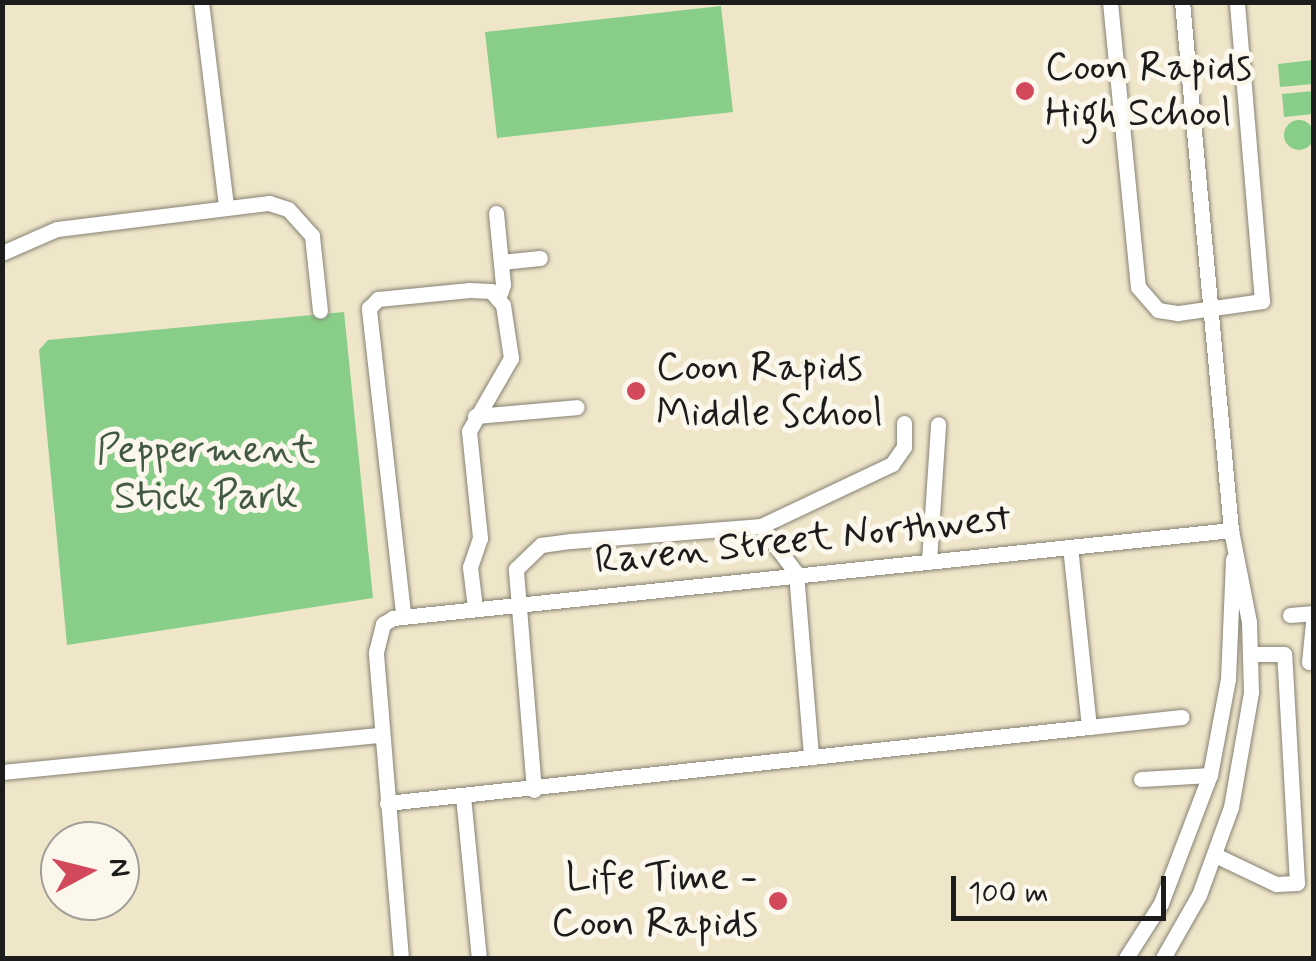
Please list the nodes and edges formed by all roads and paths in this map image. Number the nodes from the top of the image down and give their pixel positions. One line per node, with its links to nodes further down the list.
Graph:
1 (201, 2): 5 (street)
2 (1110, 2): 11 (street)
3 (1182, 2): 11 (street)
4 (1238, 2): 11 (street)
5 (226, 207): 7 (street); 12 (street)
6 (496, 213): 9 (street)
7 (2, 253)
8 (540, 258): 9 (street)
9 (501, 262): 10 (street)
10 (498, 299): 14 (street); 26 (street)
11 (1212, 310): 18 (street)
12 (320, 311)
13 (577, 407): 14 (street)
14 (475, 416): 24 (street)
15 (904, 423): 17 (street)
16 (938, 424): 21 (street)
17 (761, 526): 22 (street); 23 (street)
18 (1232, 530): 19 (street, Raven Street Northwest); 20 (street)
19 (1070, 547): 21 (street, Raven Street Northwest); 32 (street)
20 (1234, 550): 28 (street); 36 (street)
21 (928, 561): 22 (street, Raven Street Northwest)
22 (796, 574): 23 (street, Raven Street Northwest); 34 (street)
23 (515, 600): 24 (street, Raven Street Northwest); 38 (street)
24 (475, 605): 26 (street, Raven Street Northwest)
25 (1312, 613): 27 (street); 30 (street)
26 (403, 614): 33 (street, Raven Street Northwest)
27 (1290, 615)
28 (1250, 654): 29 (street); 41 (street)
29 (1284, 654): 30 (street); 42 (street)
30 (1311, 662)
31 (1182, 717): 32 (street)
32 (1089, 727): 34 (street)
33 (381, 735): 35 (street); 40 (street)
34 (811, 757): 38 (street)
35 (2, 772)
36 (1210, 775): 37 (street); 45 (street)
37 (1141, 779)
38 (534, 790): 39 (street)
39 (463, 796): 40 (street); 44 (street)
40 (387, 803): 43 (street)
41 (1215, 855): 42 (street); 46 (street)
42 (1305, 882)
43 (401, 958)
44 (479, 958)
45 (1126, 958)
46 (1163, 958)

